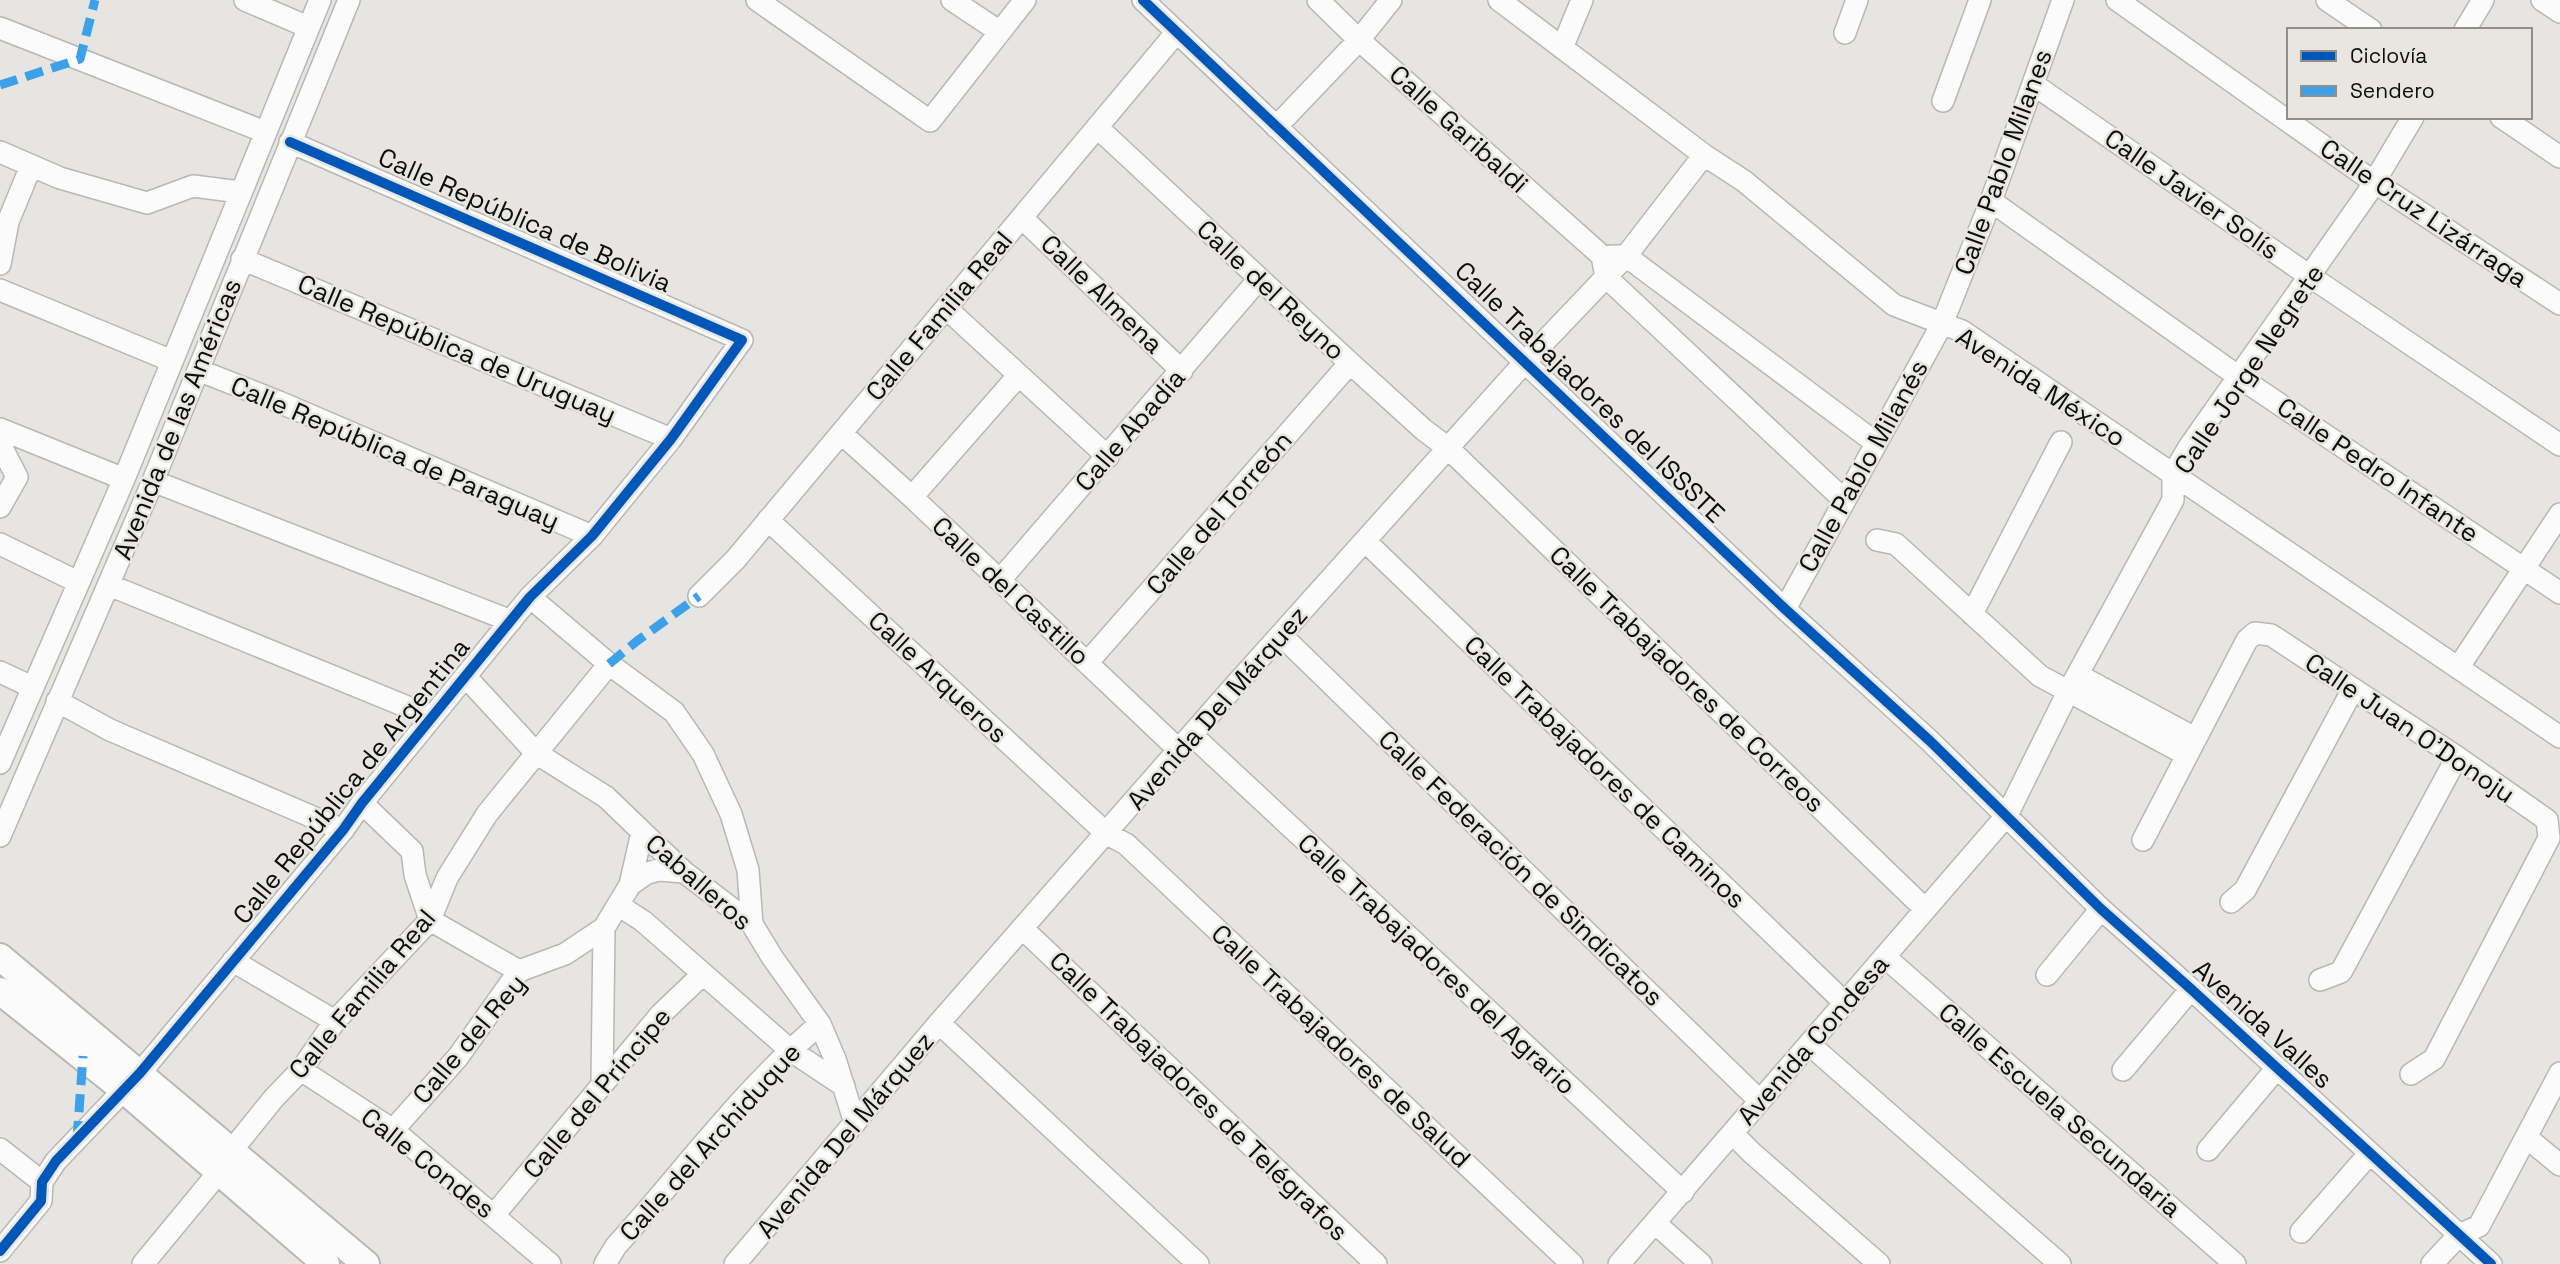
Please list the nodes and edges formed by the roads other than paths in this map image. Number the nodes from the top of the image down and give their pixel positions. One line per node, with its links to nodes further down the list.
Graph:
1 (244, 0): 21 (street)
2 (320, 0): 21 (street, Avenida de las Américas)
3 (349, 0): 36 (street, Avenida de las Américas)
4 (757, 0): 24 (street)
5 (952, 0): 24 (street)
6 (1025, 0): 24 (street)
7 (1143, 0): 25 (street, Calle Trabajadores del ISSSTE)
8 (1318, 0): 27 (street, Calle Garibaldi)
9 (1391, 0): 27 (street)
10 (1499, 0): 28 (street, Avenida México)
11 (1582, 0): 28 (street)
12 (1857, 0): 26 (street)
13 (1980, 0): 30 (street)
14 (2063, 0): 29 (street, Calle Pablo Milanes)
15 (2118, 0): 41 (street, Calle Cruz Lizárraga)
16 (2327, 0): 22 (street)
17 (2483, 0): 23 (street)
18 (2542, 0): 19 (street)
19 (2560, 12)
20 (0, 27): 35 (street)
21 (309, 27): 35 (street, Avenida de las Américas)
22 (2368, 28)
23 (2466, 28)
24 (1000, 32)
25 (1177, 33): 33 (street, Calle Familia Real); 34 (street, Calle Trabajadores del ISSSTE)
26 (1845, 33)
27 (1359, 40): 34 (street); 45 (street, Calle Garibaldi)
28 (1562, 48): 38 (street, Avenida México)
29 (2033, 84): 43 (street, Calle Pablo Milanes); 49 (street, Calle Javier Solís)
30 (1943, 101)
31 (2412, 119): 41 (street, Calle Jorge Negrete)
32 (2504, 119): 39 (street)
33 (1097, 127): 44 (street, Calle Familia Real); 51 (street, Calle del Reyno)
34 (1276, 127): 58 (street, Calle Trabajadores del ISSSTE)
35 (265, 132): 42 (street, Avenida de las Américas)
36 (290, 142): 47 (street, Avenida de las Américas); 56 (street, Calle República de Bolivia)
37 (0, 152): 40 (street)
38 (1704, 155): 46 (street, Avenida Del Márquez); 55 (street, Avenida México)
39 (2560, 157)
40 (31, 166): 42 (street); 48 (street)
41 (2374, 181): 49 (street, Calle Jorge Negrete); 53 (street, Calle Cruz Lizárraga)
42 (240, 192): 57 (street, Avenida de las Américas)
43 (1991, 201): 55 (street, Calle Pablo Milanes); 63 (street, Calle Pedro Infante)
44 (1022, 218): 54 (street, Calle Familia Real); 61 (street, Calle Almena)
45 (1602, 256): 46 (street); 50 (street)
46 (1626, 256): 50 (street, Avenida Del Márquez); 68 (street)
47 (242, 259): 60 (street, Avenida de las Américas); 66 (street, Calle República de Uruguay)
48 (0, 264)
49 (2311, 277): 63 (street, Calle Jorge Negrete); 70 (street, Calle Javier Solís)
50 (1606, 278): 58 (street, Avenida Del Márquez); 77 (street)
51 (1259, 279): 59 (street, Calle del Reyno); 61 (street, Calle Abadía)
52 (0, 290): 57 (street)
53 (2560, 304)
54 (946, 308): 62 (street); 65 (street, Calle Familia Real)
55 (1942, 324): 68 (street, Calle Pablo Milanés); 73 (street, Avenida México)
56 (742, 340): 66 (street, Calle República de Argentina)
57 (172, 362): 74 (street, Avenida de las Américas)
58 (1525, 362): 71 (street, Avenida Del Márquez); 92 (street, Calle Trabajadores del ISSSTE)
59 (1350, 363): 71 (street, Calle del Reyno); 96 (street, Calle del Torreón)
60 (198, 370): 75 (street, Avenida de las Américas); 81 (street, Calle República de Paraguay)
61 (1182, 371): 72 (street, Calle Abadía)
62 (1019, 375): 72 (street); 76 (street)
63 (2239, 377): 73 (street, Calle Jorge Negrete); 85 (street, Calle Pedro Infante)
64 (0, 429): 74 (street)
65 (841, 433): 76 (street, Calle del Castillo); 80 (street, Calle Familia Real)
66 (671, 439): 81 (street, Calle República de Argentina)
67 (2061, 442): 93 (street)
68 (1876, 443): 77 (street, Calle Pablo Milanés)
69 (0, 444): 78 (street)
70 (2560, 445)
71 (1448, 448): 83 (street, Avenida Del Márquez); 123 (street, Calle Trabajadores de Correos)
72 (1108, 457): 86 (street, Calle Abadía)
73 (2173, 474): 98 (street, Avenida México); 101 (street, Calle Jorge Negrete)
74 (124, 479): 87 (street, Avenida de las Américas)
75 (153, 481): 88 (street, Avenida de las Américas); 94 (street)
76 (912, 497): 86 (street, Calle del Castillo)
77 (1844, 500): 92 (street, Calle Pablo Milanés)
78 (0, 507)
79 (2560, 514): 85 (street)
80 (768, 520): 90 (street, Calle Familia Real); 116 (street, Calle Arqueros)
81 (592, 536): 91 (street, Calle República de Argentina)
82 (1877, 540): 93 (street)
83 (1365, 541): 95 (street, Avenida Del Márquez); 138 (street, Calle Trabajadores de Caminos)
84 (0, 544): 87 (street)
85 (2524, 569): 89 (street, Calle Pedro Infante); 98 (street)
86 (1000, 580): 96 (street, Calle del Castillo)
87 (78, 582): 102 (street, Avenida de las Américas)
88 (108, 585): 104 (street, Avenida de las Américas); 105 (street)
89 (2560, 593)
90 (699, 596)
91 (530, 597): 94 (street, Calle República de Argentina); 97 (street)
92 (1785, 608): 113 (street, Calle Trabajadores del ISSSTE)
93 (1972, 614): 101 (street)
94 (511, 621): 100 (street, Calle República de Argentina)
95 (1281, 635): 107 (street, Avenida Del Márquez); 152 (street, Calle Federación de Sindicatos)
96 (1087, 663): 107 (street, Calle del Castillo)
97 (609, 664): 109 (street, Calle Familia Real); 126 (street)
98 (2458, 668): 106 (street, Avenida México)
99 (0, 673): 102 (street)
100 (466, 677): 105 (street, Calle República de Argentina); 109 (street, Caballeros)
101 (2073, 683): 108 (street); 113 (street, Calle Jorge Negrete)
102 (32, 687): 111 (street, Avenida de las Américas)
103 (2353, 688): 108 (street, Calle Juan O'Donoju); 110 (street, Calle Juan O'Donoju); 121 (street)
104 (57, 701): 114 (street); 117 (street, Avenida de las Américas)
105 (432, 717): 112 (street, Calle República de Argentina)
106 (2560, 737)
107 (1186, 743): 116 (street, Avenida Del Márquez); 163 (street, Calle Trabajadores del Agrario)
108 (2191, 747): 118 (street)
109 (536, 753): 115 (street, Caballeros); 125 (street, Calle Familia Real)
110 (2457, 757): 135 (street); 147 (street, Calle Juan O'Donoju)
111 (0, 763)
112 (362, 803): 114 (street, Calle República de Argentina); 125 (street)
113 (2007, 815): 123 (street, Avenida Condesa); 124 (street, Avenida Valles)
114 (344, 830): 131 (street, Calle República de Argentina)
115 (642, 832): 119 (street, Caballeros); 120 (street)
116 (1107, 834): 128 (street, Avenida Del Márquez); 177 (street, Calle Trabajadores de Salud)
117 (0, 836)
118 (2143, 840)
119 (684, 872): 120 (street); 126 (street, Caballeros)
120 (630, 885): 122 (street, Calle del Rey)
121 (2231, 902)
122 (618, 905): 127 (street, Calle del Rey); 133 (street)
123 (1925, 909): 130 (street, Avenida Condesa)
124 (2101, 909): 134 (street); 136 (street, Avenida Valles)
125 (430, 920): 132 (street); 139 (street, Calle Familia Real)
126 (752, 924): 141 (street, Caballeros)
127 (604, 928): 132 (street, Calle del Rey); 150 (street)
128 (1022, 928): 140 (street, Avenida Del Márquez); 176 (street, Calle Trabajadores de Telégrafos)
129 (0, 957): 149 (main road)
130 (1885, 957): 138 (street, Avenida Condesa); 182 (street, Calle Escuela Secundaria)
131 (233, 961): 139 (street); 149 (street, Calle República de Argentina)
132 (519, 971): 154 (street, Calle del Rey)
133 (703, 974): 143 (street); 150 (street, Calle del Príncipe)
134 (2047, 975)
135 (2320, 980)
136 (2191, 989): 144 (street, Avenida Valles); 146 (street)
137 (0, 991): 149 (main road)
138 (1845, 1003): 142 (street, Avenida Condesa)
139 (335, 1021): 145 (street, Calle Familia Real)
140 (939, 1023): 153 (street, Avenida Del Márquez); 175 (street)
141 (820, 1024): 143 (street, Calle del Archiduque); 151 (street, Caballeros)
142 (1809, 1044): 152 (street, Avenida Condesa); 181 (street)
143 (790, 1049): 151 (street); 174 (street, Calle del Archiduque)
144 (2277, 1068): 158 (street); 159 (street, Avenida Valles)
145 (301, 1070): 154 (street, Calle Condes); 160 (street, Calle Familia Real)
146 (2123, 1070)
147 (2412, 1073)
148 (2560, 1073): 156 (street)
149 (132, 1082): 160 (main road); 162 (street, Calle República de Argentina)
150 (602, 1083): 164 (street, Calle del Príncipe)
151 (844, 1086): 153 (street, Caballeros)
152 (1760, 1101): 155 (street, Avenida Condesa)
153 (855, 1123): 169 (street, Avenida Del Márquez)
154 (393, 1130): 164 (street, Calle Condes)
155 (1733, 1134): 163 (street, Avenida Condesa); 180 (street)
156 (2526, 1137): 161 (street); 167 (street)
157 (0, 1149): 162 (street)
158 (2208, 1150)
159 (2370, 1153): 166 (street); 167 (street, Avenida Valles)
160 (226, 1161): 170 (street, Calle Familia Real); 171 (main road); 172 (main road)
161 (2560, 1165)
162 (42, 1182): 168 (street, Calle República de Argentina)
163 (1683, 1192): 165 (street, Avenida Condesa)
164 (494, 1214): 173 (street, Calle Condes)
165 (1655, 1223): 178 (street, Avenida Condesa); 179 (street)
166 (2301, 1232)
167 (2459, 1235): 183 (street); 184 (street, Avenida Valles)
168 (0, 1251)
169 (738, 1263)
170 (143, 1264)
171 (326, 1264)
172 (366, 1264)
173 (550, 1264)
174 (605, 1264)
175 (1198, 1264)
176 (1376, 1264)
177 (1572, 1264)
178 (1619, 1264)
179 (1701, 1264)
180 (1879, 1264)
181 (2060, 1264)
182 (2234, 1264)
183 (2432, 1264)
184 (2491, 1264)

